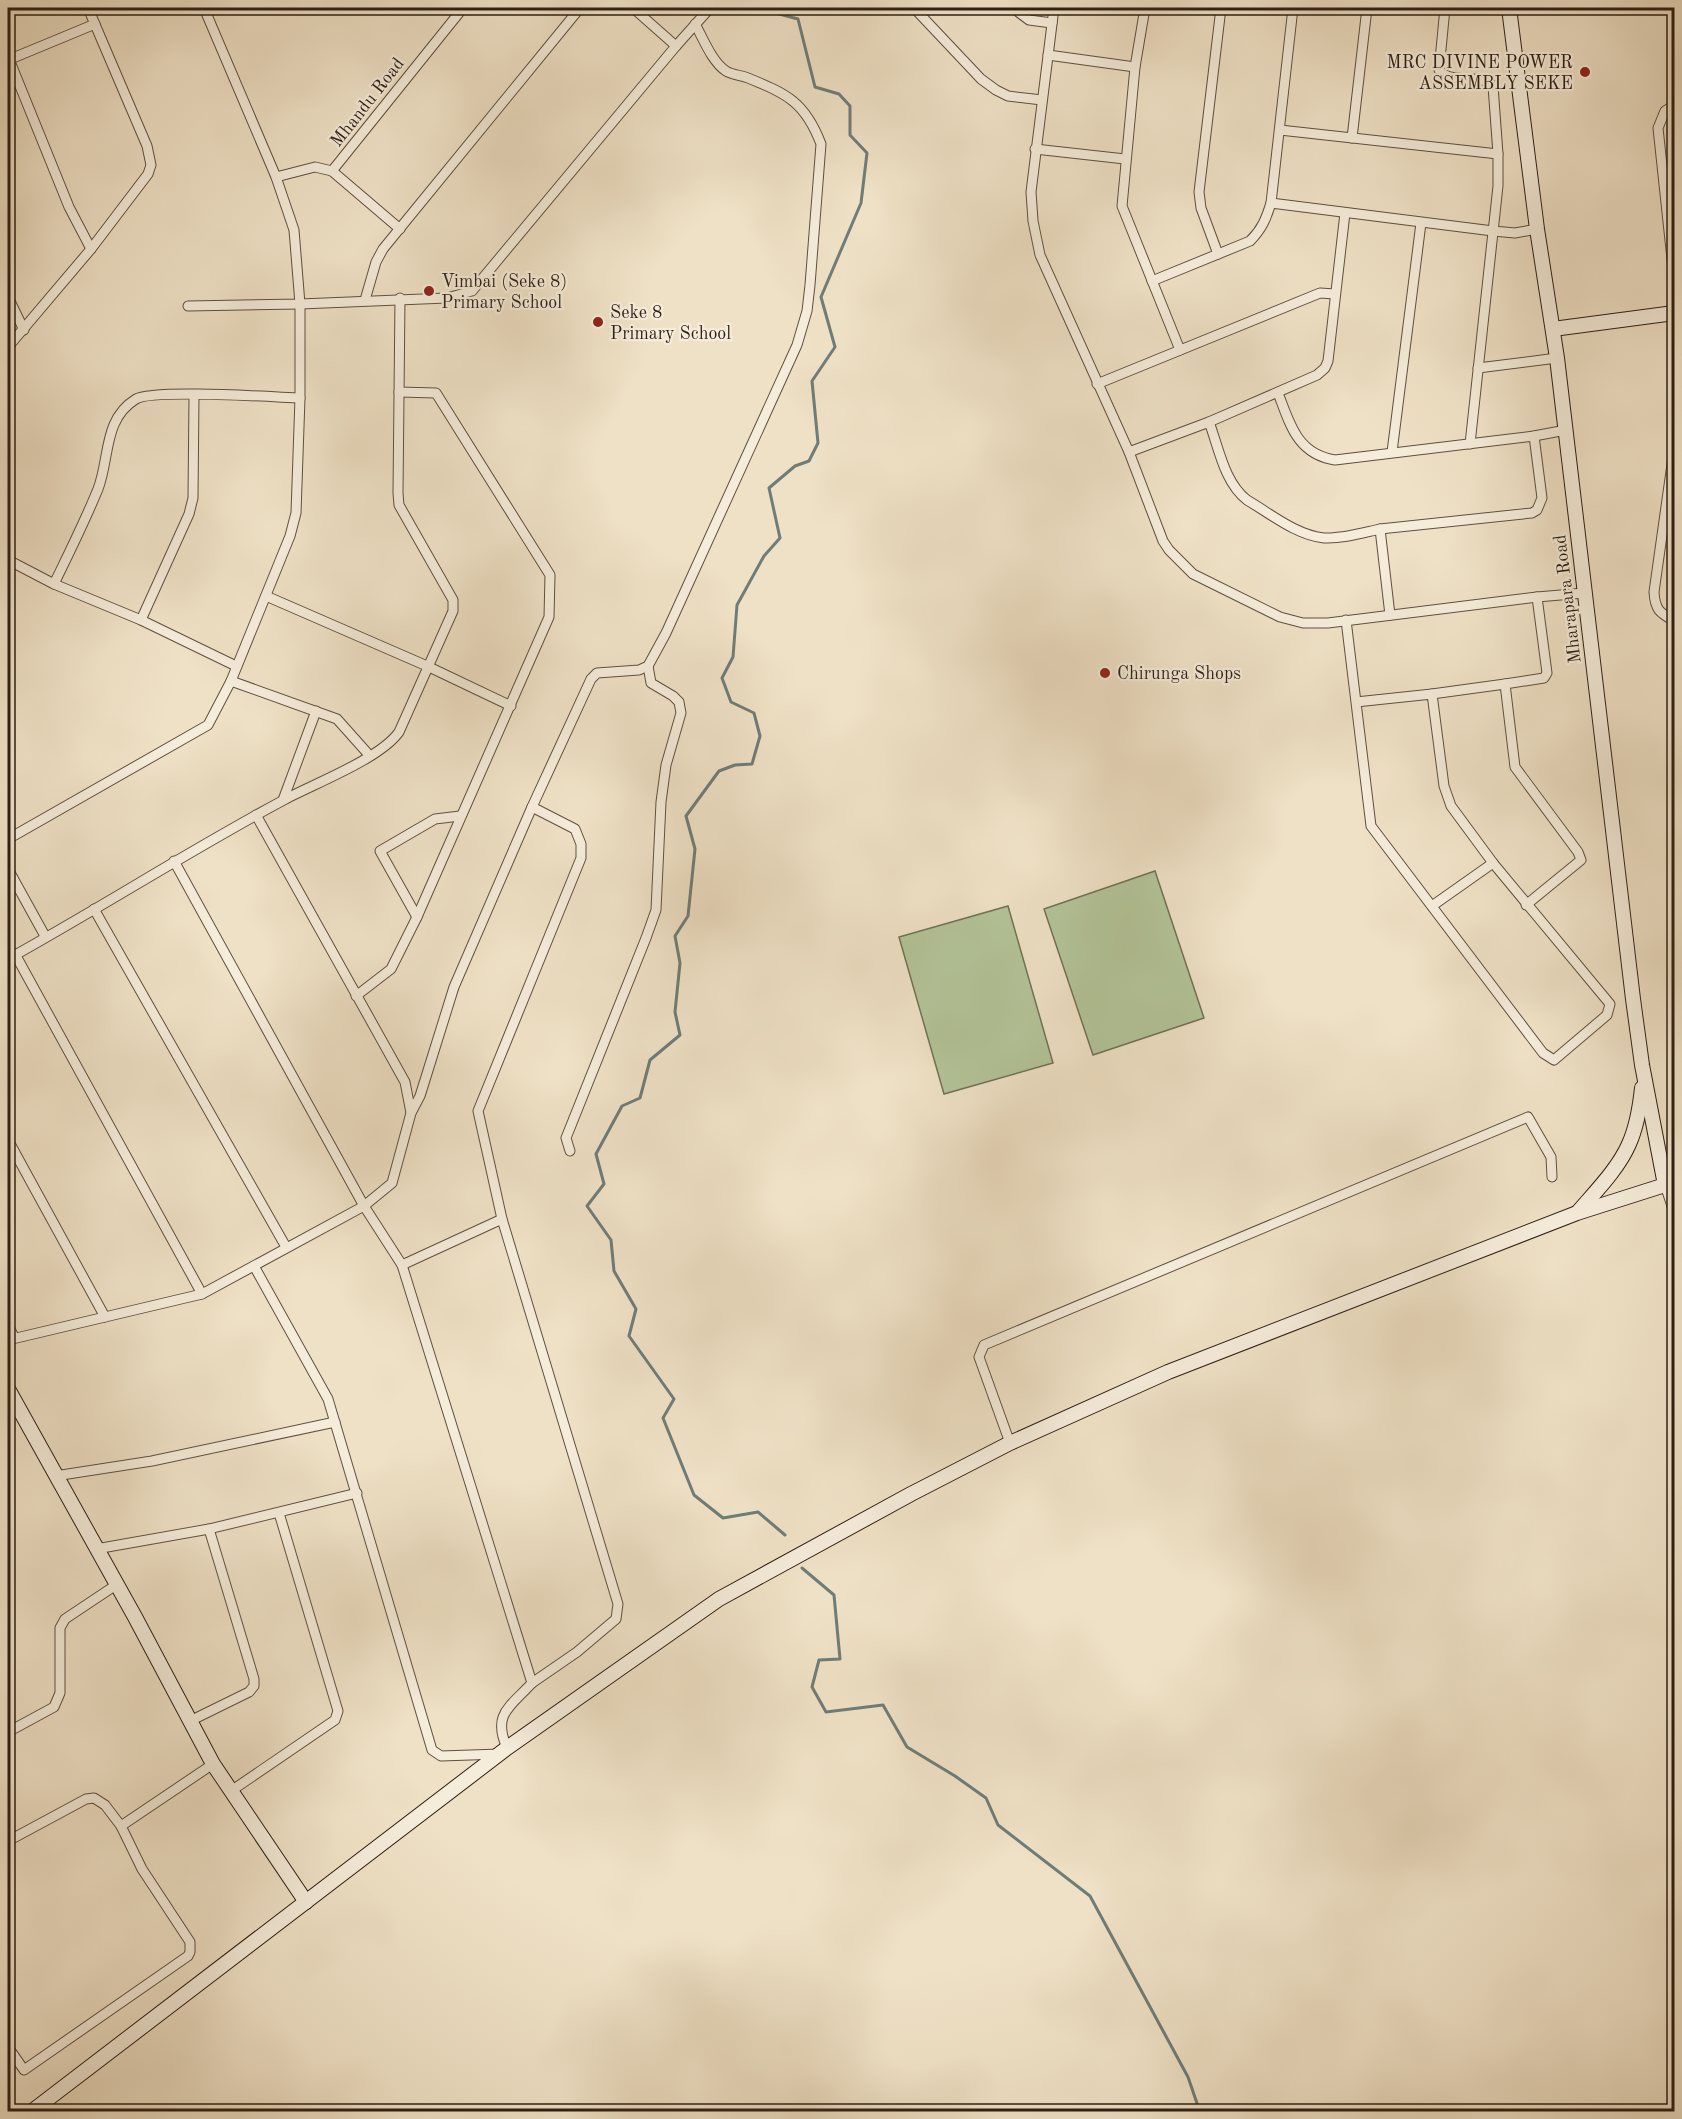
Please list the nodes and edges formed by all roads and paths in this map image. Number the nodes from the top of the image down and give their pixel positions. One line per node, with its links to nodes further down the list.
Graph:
1 (88, 8): 17 (street)
2 (204, 8): 31 (street)
3 (463, 8): 30 (street, Mhandu Road)
4 (580, 8): 35 (street)
5 (633, 8): 19 (street)
6 (710, 8): 18 (street)
7 (914, 8): 23 (street)
8 (1013, 8): 16 (street)
9 (1054, 8): 16 (street)
10 (1145, 8): 22 (street)
11 (1221, 8): 39 (street)
12 (1293, 8): 25 (street)
13 (1367, 8): 26 (street)
14 (1444, 8): 28 (street)
15 (1509, 8): 36 (main road, Mharapara Road)
16 (1052, 23): 20 (street)
17 (95, 24): 21 (street); 38 (street)
18 (695, 24): 19 (street); 80 (street)
19 (676, 46): 44 (street)
20 (1048, 55): 22 (street); 23 (street)
21 (8, 60): 38 (street)
22 (1135, 67): 29 (street)
23 (1042, 100): 27 (street)
24 (1674, 105): 40 (street)
25 (1280, 130): 26 (street); 32 (street)
26 (1352, 138): 28 (street)
27 (1035, 149): 29 (street); 55 (street)
28 (1498, 154): 37 (street)
29 (1125, 159): 41 (street)
30 (332, 171): 31 (street, Mhandu Road); 35 (street)
31 (276, 177): 46 (street)
32 (1271, 203): 33 (street); 39 (street)
33 (1346, 213): 34 (street); 42 (street)
34 (1421, 223): 37 (street); 66 (street)
35 (399, 229): 45 (street)
36 (1537, 229): 37 (street); 49 (main road, Mharapara Road)
37 (1493, 231): 54 (street)
38 (91, 249): 50 (street)
39 (1218, 254): 41 (street)
40 (1674, 278)
41 (1152, 281): 52 (street)
42 (1335, 294): 52 (street); 57 (street)
43 (8, 297): 50 (street)
44 (400, 298): 45 (street); 56 (street)
45 (365, 300): 46 (street)
46 (300, 304): 47 (street); 59 (street)
47 (188, 306)
48 (1674, 312): 49 (main road)
49 (1553, 329): 53 (main road, Mharapara Road)
50 (24, 330): 51 (street)
51 (8, 347)
52 (1180, 350): 55 (street)
53 (1557, 358): 54 (street); 61 (main road, Mharapara Road)
54 (1478, 368): 63 (street)
55 (1097, 384): 65 (street)
56 (399, 392): 79 (street); 85 (street)
57 (1278, 393): 60 (street); 66 (street)
58 (194, 395): 59 (street); 70 (street); 75 (street)
59 (300, 398): 72 (street)
60 (1209, 422): 65 (street); 68 (street)
61 (1566, 430): 62 (street); 71 (main road, Mharapara Road)
62 (1534, 436): 63 (street); 68 (street)
63 (1470, 444): 66 (street)
64 (1674, 450): 67 (street)
65 (1129, 452): 76 (street)
66 (1392, 452)
67 (1673, 464): 77 (street)
68 (1380, 529): 74 (street)
69 (8, 560): 70 (street)
70 (54, 585): 75 (street)
71 (1584, 593): 73 (street); 103 (main road, Mharapara Road)
72 (266, 596): 78 (street); 79 (street)
73 (1537, 597): 74 (street); 82 (street)
74 (1390, 615): 76 (street)
75 (141, 620): 78 (street)
76 (1346, 621): 84 (street)
77 (1674, 621)
78 (236, 666): 81 (street)
79 (428, 666): 85 (street); 87 (street)
80 (648, 666): 89 (street); 106 (street)
81 (231, 681): 86 (street); 92 (street)
82 (1504, 684): 83 (street); 96 (street)
83 (1432, 694): 84 (street); 94 (street)
84 (1356, 702): 97 (street)
85 (511, 706): 91 (street)
86 (316, 711): 87 (street); 88 (street)
87 (369, 756): 88 (street)
88 (283, 800): 90 (street)
89 (532, 807): 104 (street); 112 (street)
90 (256, 815): 93 (street); 102 (street)
91 (460, 816): 99 (street); 99 (street)
92 (8, 839)
93 (174, 861): 98 (street); 109 (street)
94 (1493, 863): 96 (street); 97 (street)
95 (8, 869): 100 (street)
96 (1526, 905): 97 (street)
97 (1432, 906)
98 (94, 909): 100 (street); 113 (street)
99 (417, 917): 102 (street)
100 (45, 936): 101 (street)
101 (11, 957): 116 (street)
102 (356, 996): 104 (street)
103 (1642, 1065): 108 (main road, Mharapara Road); 111 (main road)
104 (411, 1113): 109 (street)
105 (8, 1140): 117 (street)
106 (570, 1151)
107 (1552, 1177): 122 (street)
108 (1665, 1185): 110 (street); 111 (main road)
109 (364, 1206): 113 (street); 114 (street)
110 (1674, 1212)
111 (1577, 1213): 122 (main road)
112 (502, 1219): 114 (street); 129 (street)
113 (286, 1247): 115 (street)
114 (402, 1265): 129 (street)
115 (254, 1266): 116 (street); 121 (street)
116 (202, 1294): 117 (street)
117 (105, 1317): 119 (street)
118 (8, 1325): 119 (street)
119 (11, 1338)
120 (8, 1389): 123 (main road)
121 (335, 1422): 123 (street); 124 (street)
122 (1010, 1443): 132 (main road)
123 (55, 1476): 127 (main road)
124 (357, 1493): 125 (street); 132 (street)
125 (279, 1513): 126 (street); 134 (street)
126 (209, 1529): 127 (street); 130 (street)
127 (96, 1549): 128 (main road)
128 (116, 1585): 130 (main road); 131 (street)
129 (532, 1683): 132 (street)
130 (190, 1721): 133 (main road)
131 (8, 1732)
132 (503, 1751): 137 (main road)
133 (213, 1764): 134 (main road); 135 (street)
134 (231, 1791): 137 (main road)
135 (121, 1826): 136 (street); 138 (street)
136 (8, 1841)
137 (306, 1902): 139 (main road)
138 (8, 2048)
139 (31, 2112)

